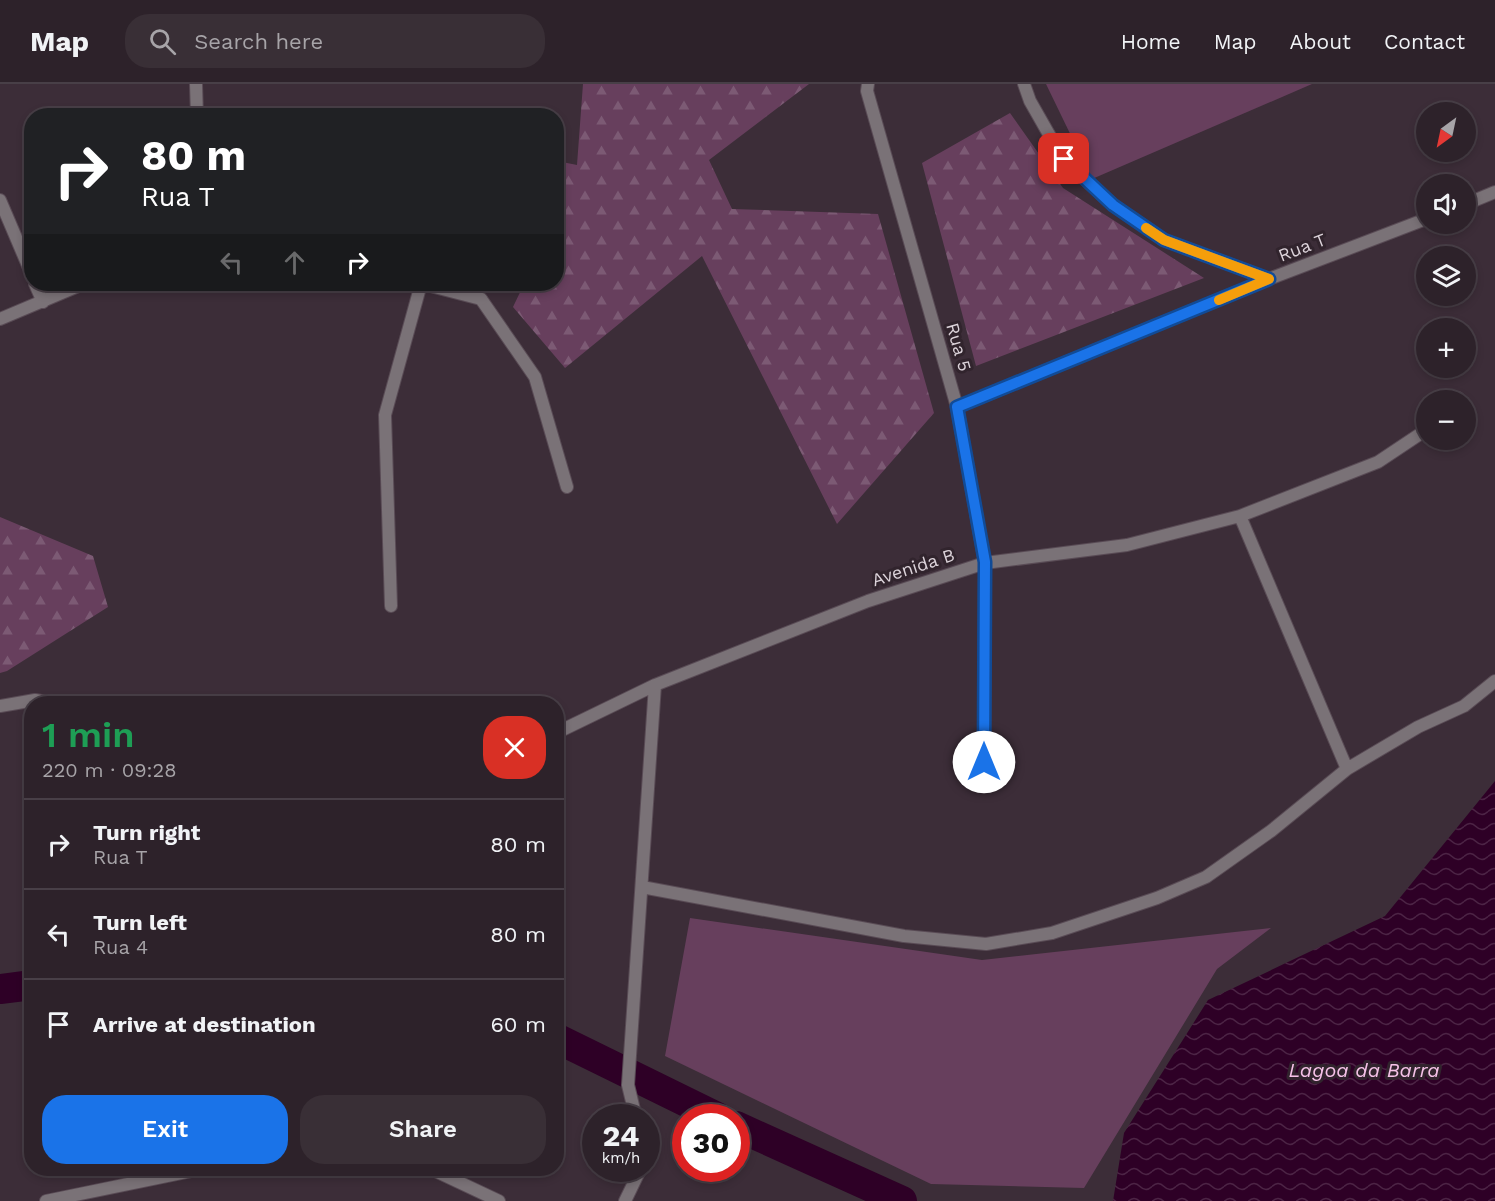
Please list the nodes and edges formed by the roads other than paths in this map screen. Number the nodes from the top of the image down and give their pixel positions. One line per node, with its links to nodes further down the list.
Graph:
1 (196, 84): 4 (street)
2 (1024, 84): 10 (street)
3 (865, 86): 17 (street, Rua 5)
4 (196, 108)
5 (1495, 192): 7 (street)
6 (0, 200): 9 (street)
7 (1476, 200)
8 (1416, 223): 10 (street, Rua T)
9 (24, 256)
10 (1269, 279): 17 (street, Rua T)
11 (38, 291): 15 (street)
12 (67, 291): 15 (street)
13 (420, 291): 22 (street)
14 (450, 291): 19 (street)
15 (43, 302): 16 (street)
16 (0, 319)
17 (957, 407): 21 (street, Rua 5)
18 (1416, 437): 20 (street, Avenida B)
19 (567, 487)
20 (1240, 516): 21 (street, Avenida B); 29 (street)
21 (985, 562): 24 (street, Avenida B); 28 (street, Rua 5)
22 (391, 606)
23 (1495, 681): 29 (street)
24 (655, 685): 27 (street, Avenida B); 30 (street)
25 (24, 702): 26 (street)
26 (0, 706)
27 (564, 729)
28 (984, 762)
29 (1347, 769): 30 (street)
30 (642, 886): 31 (street)
31 (633, 1104)
32 (167, 1176): 35 (street)
33 (446, 1176): 36 (street)
34 (635, 1182): 37 (street)
35 (46, 1201)
36 (499, 1201)
37 (626, 1201)

